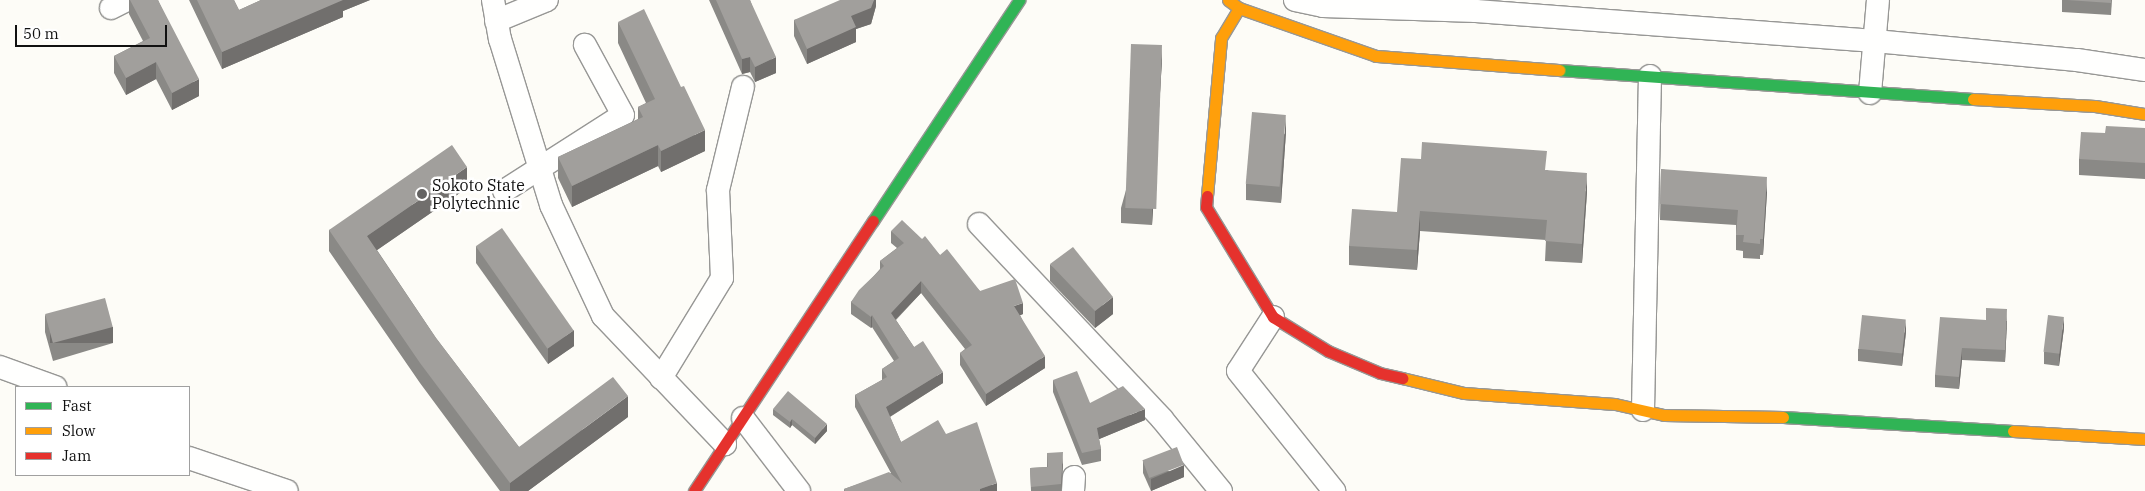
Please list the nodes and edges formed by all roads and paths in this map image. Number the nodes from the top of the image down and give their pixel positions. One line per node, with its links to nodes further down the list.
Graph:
1 (547, 0): 7 (street)
2 (1019, 0): 23 (street)
3 (1228, 0): 6 (street)
4 (1295, 0): 8 (street)
5 (1878, 0): 8 (street)
6 (1239, 8): 11 (street); 18 (street)
7 (495, 11): 15 (street)
8 (1876, 41): 10 (street); 13 (street)
9 (585, 45): 15 (street)
10 (2145, 70)
11 (1650, 76): 13 (street); 22 (street)
12 (743, 88): 20 (street)
13 (1870, 93): 14 (street)
14 (2145, 114)
15 (540, 168): 16 (street); 20 (street)
16 (504, 191)
17 (979, 224): 30 (street)
18 (1273, 317): 22 (street); 31 (street)
19 (0, 367): 21 (street)
20 (661, 378): 25 (street)
21 (52, 386)
22 (1643, 410): 24 (street)
23 (743, 418): 25 (street); 29 (street)
24 (2145, 439)
25 (725, 444): 28 (street)
26 (190, 458): 27 (street)
27 (287, 491)
28 (694, 491)
29 (799, 491)
30 (1221, 491)
31 (1334, 491)

